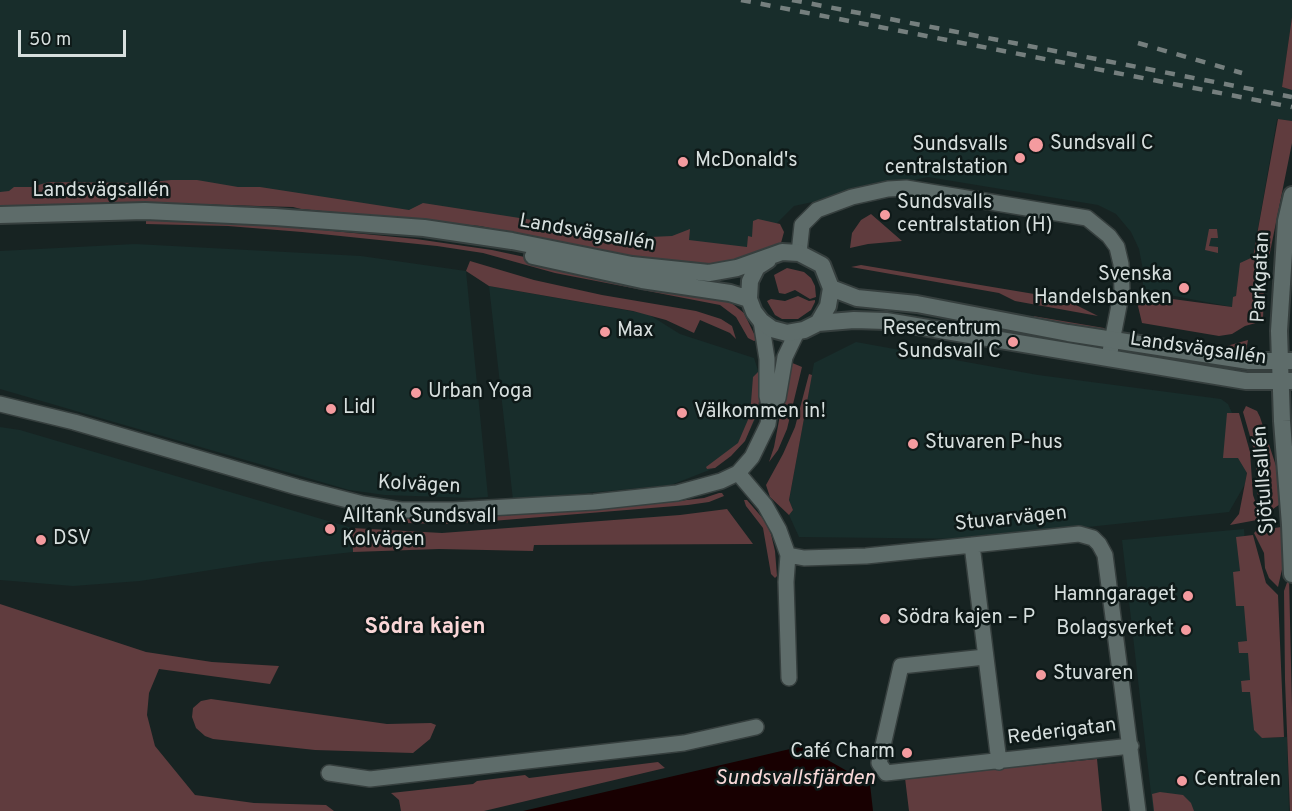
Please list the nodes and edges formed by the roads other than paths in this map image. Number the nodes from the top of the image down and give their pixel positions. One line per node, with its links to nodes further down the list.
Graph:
1 (1292, 195): 12 (main road, Parkgatan)
2 (0, 215): 3 (main road, Landsvägsallén)
3 (382, 225): 4 (main road, Landsvägsallén); 6 (main road, Landsvägsallén)
4 (790, 252): 5 (main road); 6 (main road); 10 (street)
5 (831, 288): 8 (main road); 10 (main road, Landsvägsallén)
6 (749, 299): 7 (main road)
7 (761, 321): 9 (main road); 15 (street)
8 (818, 323): 9 (main road, Landsvägsallén); 11 (main road, Landsvägsallén)
9 (797, 333): 15 (street)
10 (1112, 340): 11 (street, Landsvägsallén); 12 (main road, Landsvägsallén)
11 (1109, 357): 13 (main road, Landsvägsallén)
12 (1286, 362): 13 (main road, Landsvägsallén)
13 (1286, 382): 19 (main road, Sjötullsallén)
14 (0, 404): 16 (street, Kolvägen)
15 (770, 410): 16 (street)
16 (738, 473): 18 (street)
17 (972, 546): 18 (street, Stuvarvägen); 20 (street, Rederigatan); 23 (street, Stuvarvägen)
18 (788, 555): 21 (street)
19 (1292, 574)
20 (985, 657): 24 (street, Rederigatan); 24 (street, Rederigatan)
21 (789, 678)
22 (756, 727): 25 (street)
23 (1131, 746): 24 (street, Rederigatan); 26 (street, Stuvarvägen)
24 (999, 762)
25 (329, 773)
26 (1138, 811)

